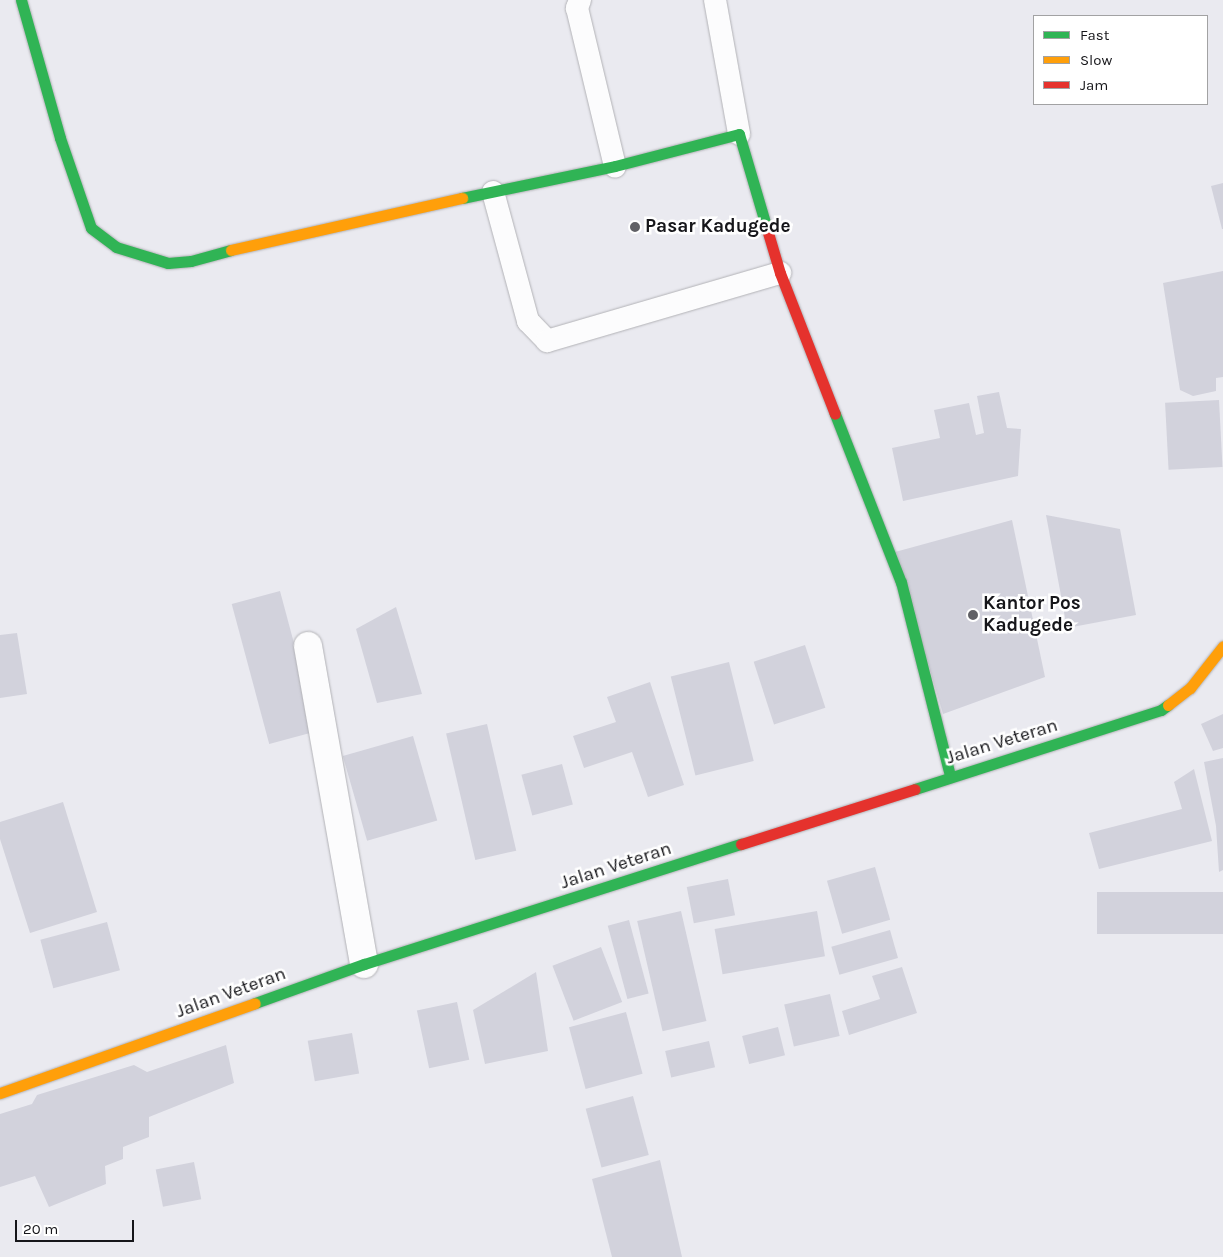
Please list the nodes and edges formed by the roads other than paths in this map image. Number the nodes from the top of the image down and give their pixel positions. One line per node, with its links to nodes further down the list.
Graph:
1 (21, 0): 6 (main road)
2 (580, 0): 5 (lane)
3 (715, 0): 4 (lane)
4 (739, 134): 5 (main road); 7 (main road)
5 (615, 166): 6 (main road)
6 (493, 192): 7 (lane)
7 (780, 273): 10 (main road)
8 (308, 646): 11 (street)
9 (1223, 646): 10 (main road, Jalan Veteran)
10 (950, 776): 11 (main road, Jalan Veteran)
11 (364, 964): 12 (main road, Jalan Veteran)
12 (0, 1093)

